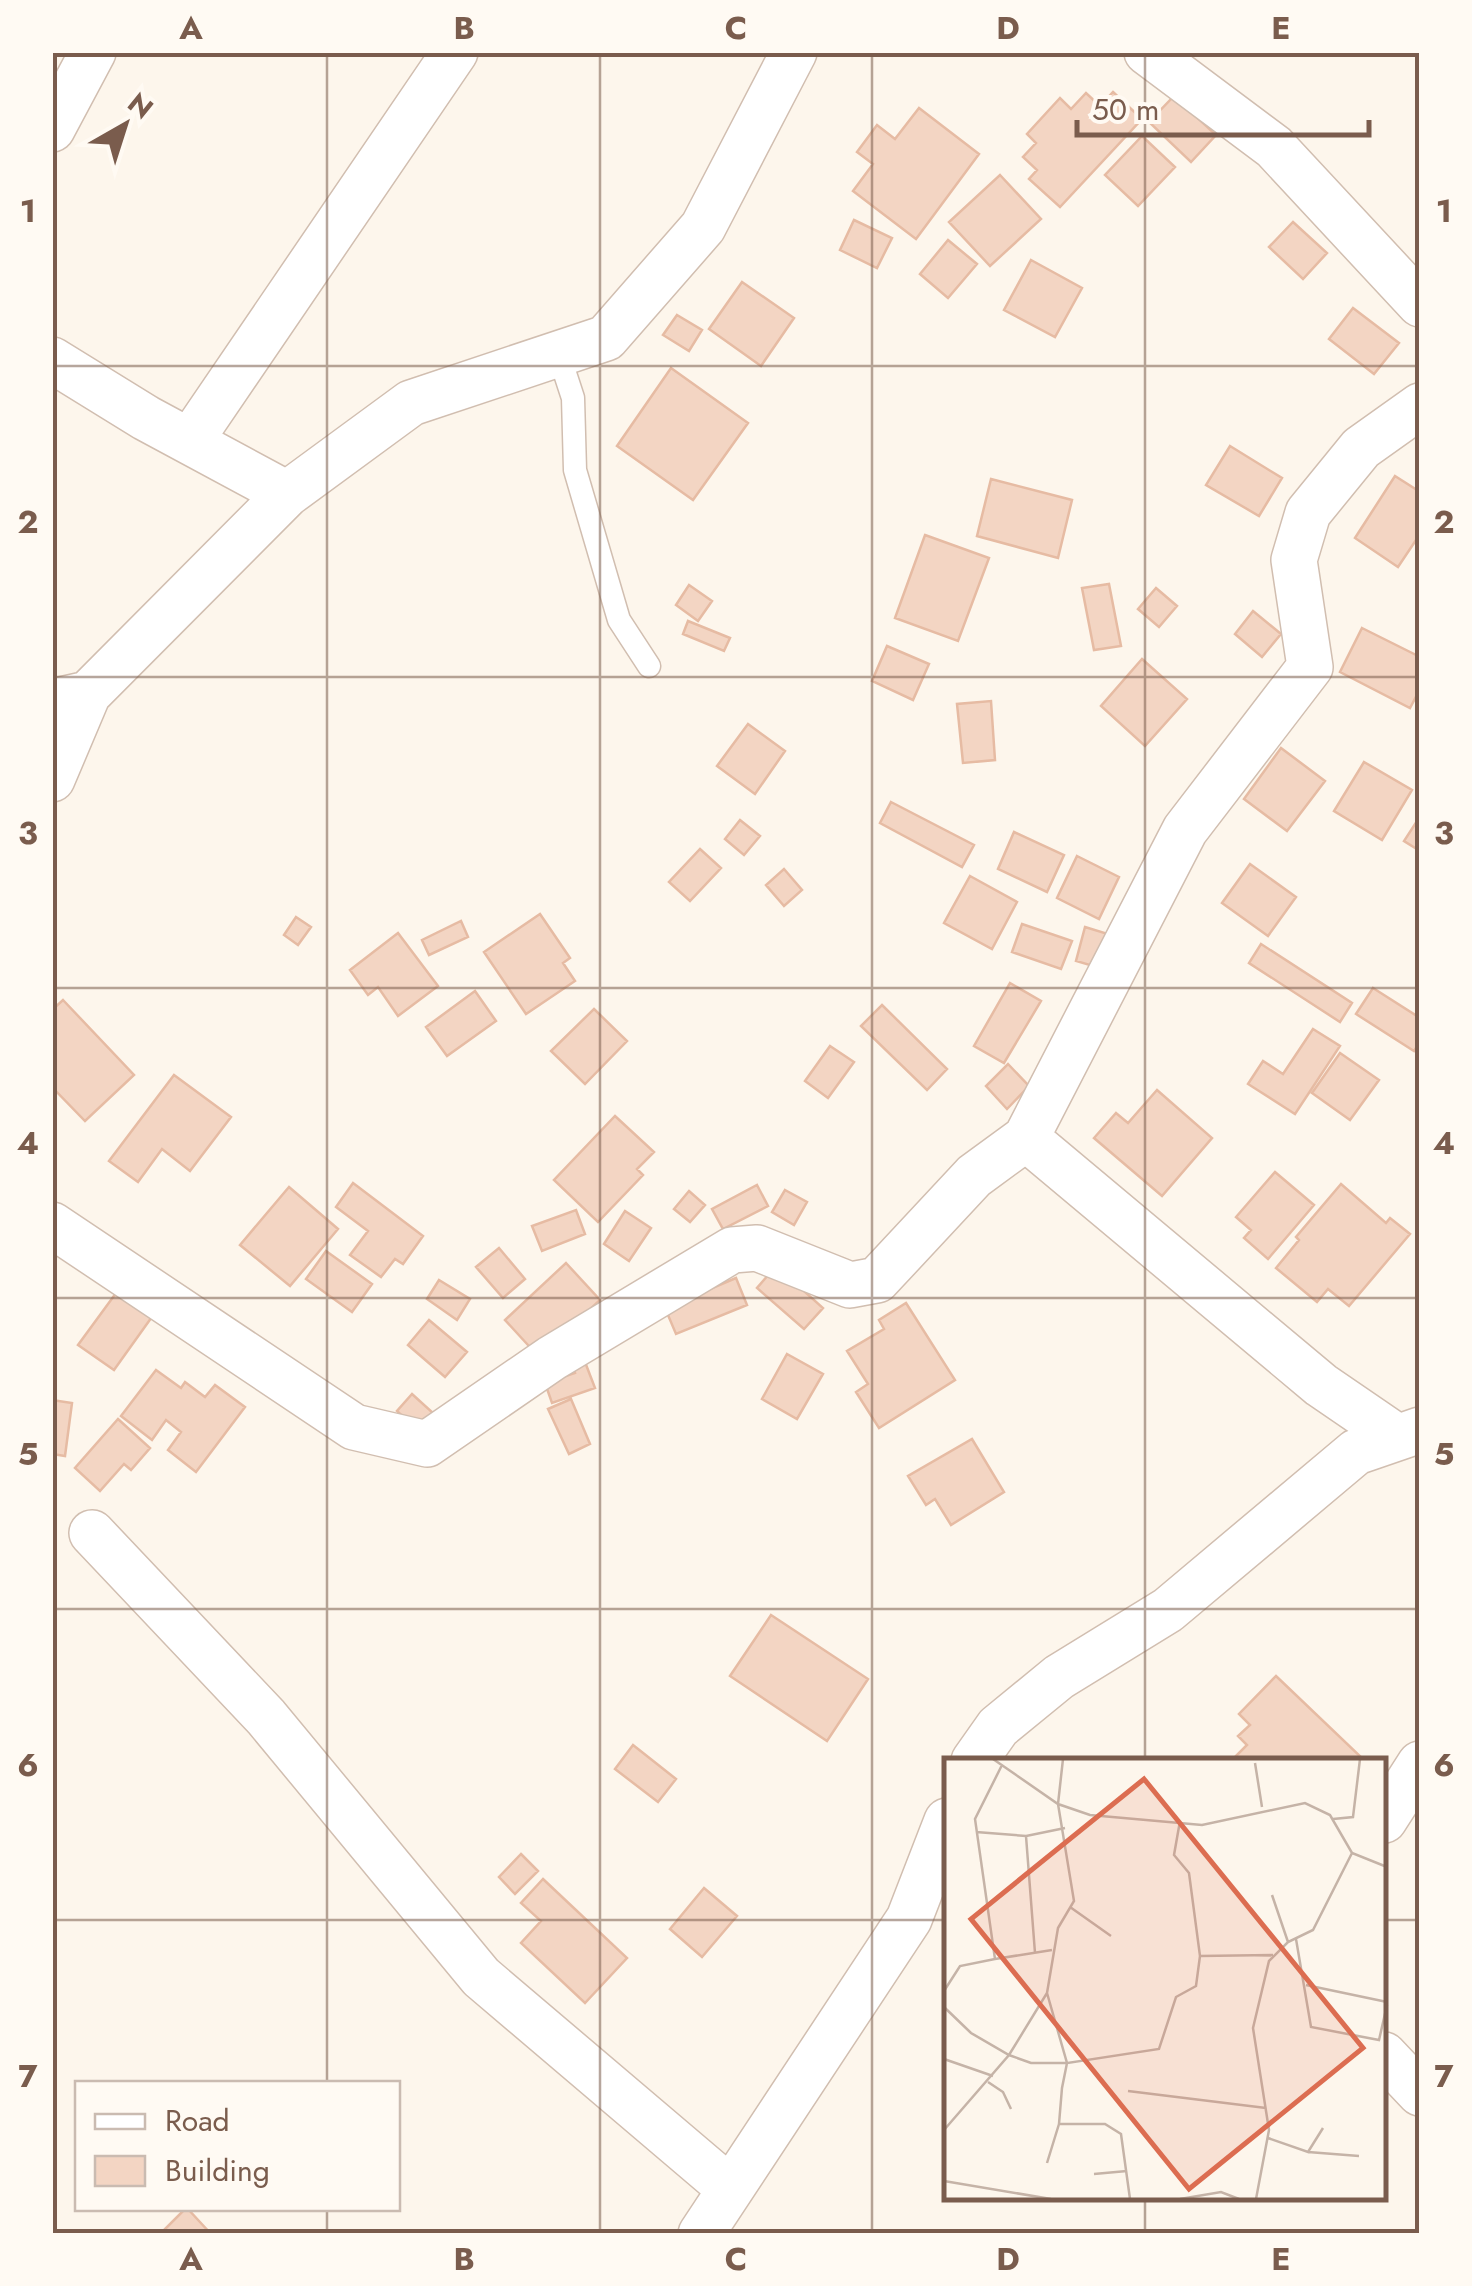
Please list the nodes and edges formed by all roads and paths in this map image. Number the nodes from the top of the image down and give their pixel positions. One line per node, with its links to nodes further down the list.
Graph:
1 (94, 52): 5 (street)
2 (455, 52): 10 (street)
3 (794, 52): 7 (street)
4 (1148, 52): 6 (street)
5 (52, 129)
6 (1420, 304)
7 (558, 352): 11 (street); 12 (lane)
8 (52, 360): 10 (street)
9 (1420, 406): 15 (street)
10 (190, 441): 11 (street)
11 (287, 494): 13 (street)
12 (649, 666)
13 (70, 698): 14 (street)
14 (52, 779)
15 (1026, 1138): 16 (street); 17 (street)
16 (52, 1224)
17 (1408, 1434): 19 (street)
18 (92, 1533): 25 (street)
19 (976, 1758)
20 (1420, 1764): 21 (street)
21 (1387, 1815)
22 (944, 1829): 25 (street)
23 (1387, 2057): 24 (street)
24 (1420, 2093)
25 (728, 2187): 26 (street)
26 (701, 2234)

